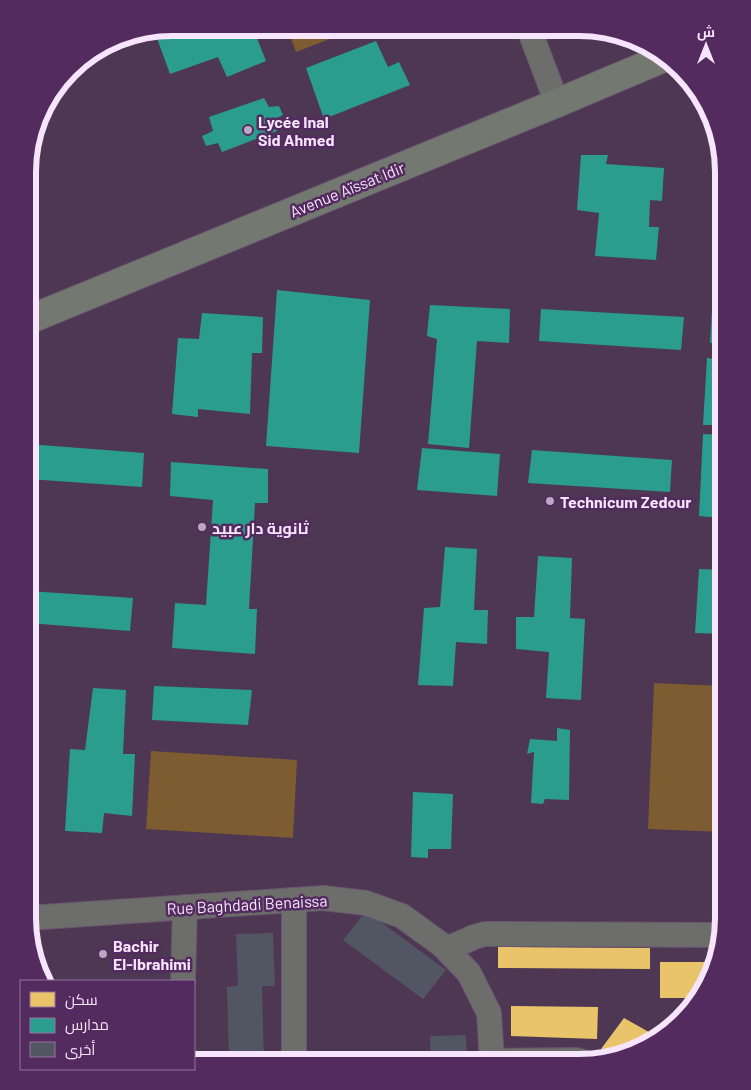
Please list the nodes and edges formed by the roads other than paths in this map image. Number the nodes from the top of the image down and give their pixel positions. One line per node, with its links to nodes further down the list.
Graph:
1 (532, 36): 3 (street)
2 (657, 61): 3 (main road, Avenue Aïssat Idir)
3 (557, 103): 4 (main road, Avenue Aïssat Idir)
4 (36, 317)
5 (294, 900): 6 (street, Rue Baghdadi Benaissa); 9 (street, Rue Baghdadi Benaissa); 11 (street)
6 (185, 907): 7 (street, Rue Baghdadi Benaissa); 10 (street)
7 (36, 917)
8 (713, 935): 9 (street)
9 (446, 949): 12 (street, Rue Baghdadi Benaissa)
10 (183, 980)
11 (294, 1054)
12 (492, 1054)

